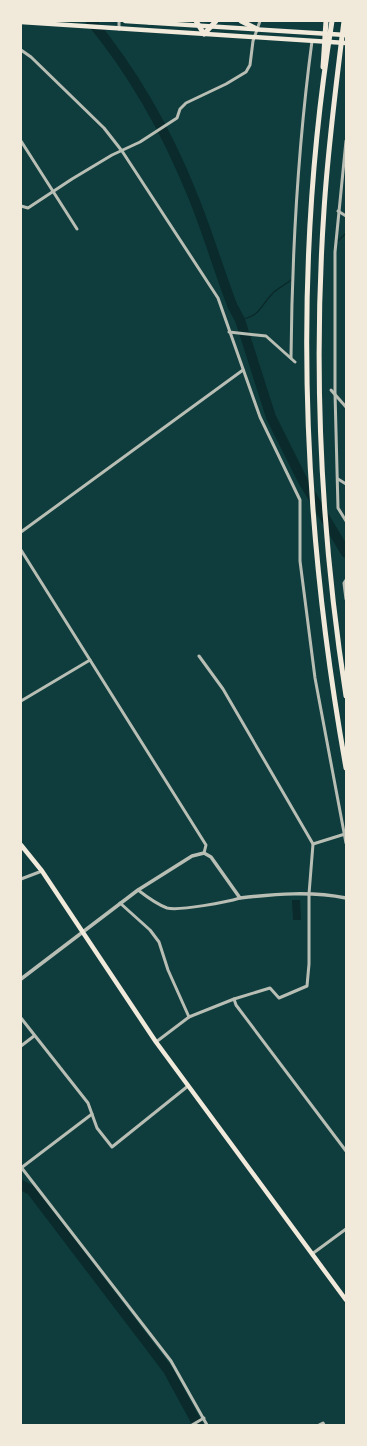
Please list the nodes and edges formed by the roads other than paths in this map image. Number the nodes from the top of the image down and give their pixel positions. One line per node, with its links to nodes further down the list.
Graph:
1 (119, 21): 13 (street)
2 (125, 21): 8 (main road)
3 (216, 21): 12 (highway)
4 (241, 21): 14 (highway)
5 (260, 21): 14 (street)
6 (344, 21): 46 (highway)
7 (21, 22): 13 (main road)
8 (152, 22): 9 (main road)
9 (197, 23): 12 (main road); 15 (highway)
10 (325, 23): 20 (highway)
11 (332, 23): 20 (highway)
12 (212, 27): 14 (main road); 15 (highway)
13 (119, 29): 15 (main road)
14 (257, 29): 16 (main road); 17 (street)
15 (204, 34): 17 (main road)
16 (346, 35)
17 (254, 37): 18 (main road); 24 (street)
18 (312, 40): 19 (main road); 31 (street)
19 (346, 43)
20 (326, 48): 48 (highway)
21 (21, 50): 24 (street)
22 (21, 141): 25 (street)
23 (346, 141): 27 (street)
24 (122, 151): 25 (street); 30 (street)
25 (51, 191): 26 (street); 29 (street)
26 (21, 206)
27 (338, 210): 28 (street); 35 (street)
28 (346, 216)
29 (77, 229)
30 (229, 332): 31 (street); 33 (street)
31 (291, 358): 32 (street)
32 (295, 362)
33 (242, 370): 40 (street); 49 (street)
34 (331, 390): 35 (street)
35 (335, 393): 36 (street); 37 (street)
36 (346, 407)
37 (338, 479): 38 (street); 39 (street)
38 (346, 484)
39 (346, 521)
40 (21, 532)
41 (21, 550): 45 (street)
42 (346, 580): 43 (street)
43 (346, 599)
44 (199, 656): 51 (street)
45 (90, 660): 47 (street); 53 (street)
46 (346, 696)
47 (21, 701)
48 (346, 768)
49 (345, 834): 50 (street); 51 (street)
50 (346, 843)
51 (313, 844): 57 (street)
52 (21, 845): 54 (main road)
53 (204, 853): 56 (street); 58 (street)
54 (42, 871): 55 (street); 61 (main road)
55 (21, 879)
56 (138, 890): 58 (street); 60 (street)
57 (309, 894): 58 (street); 59 (street); 63 (street)
58 (240, 898)
59 (346, 898)
60 (120, 903): 61 (street); 64 (street)
61 (82, 931): 62 (street); 67 (main road)
62 (21, 979)
63 (234, 999): 64 (street); 71 (street)
64 (189, 1017): 67 (street)
65 (21, 1018): 66 (street)
66 (34, 1036): 68 (street); 70 (street)
67 (156, 1042): 69 (main road)
68 (21, 1046)
69 (188, 1086): 70 (street); 74 (main road)
70 (92, 1114): 72 (street)
71 (346, 1151)
72 (21, 1168): 76 (street)
73 (346, 1229): 74 (street)
74 (312, 1254): 75 (main road)
75 (346, 1300)
76 (202, 1419): 77 (street); 78 (street)
77 (192, 1425)
78 (207, 1425)
79 (320, 1425): 80 (street)
80 (324, 1425)

